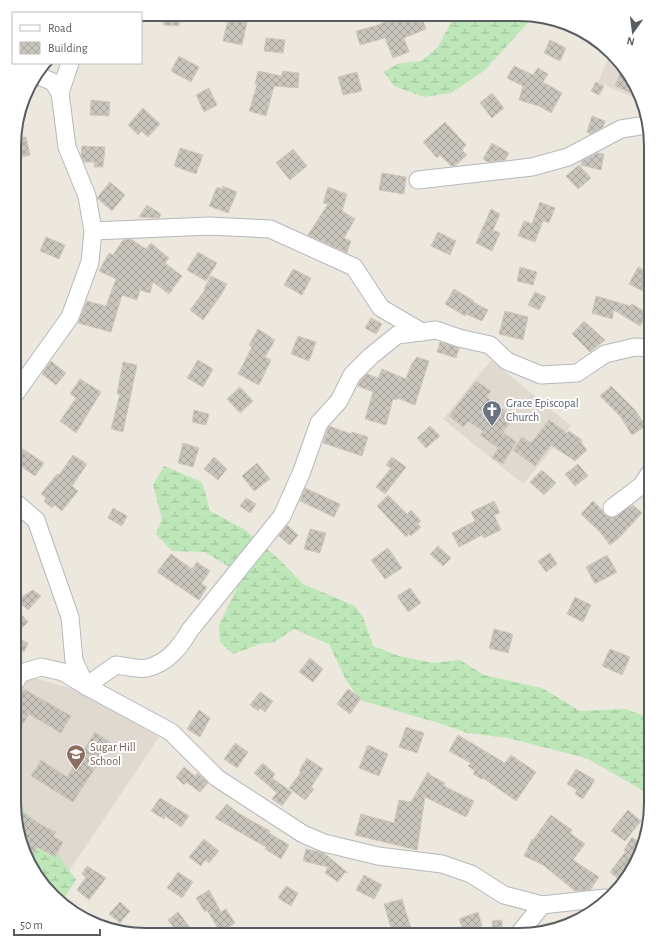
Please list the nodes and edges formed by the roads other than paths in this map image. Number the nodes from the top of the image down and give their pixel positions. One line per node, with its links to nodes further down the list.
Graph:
1 (70, 64): 3 (street)
2 (41, 77): 3 (street)
3 (60, 93): 6 (street)
4 (642, 126): 5 (street)
5 (418, 180)
6 (93, 231): 7 (street); 9 (street)
7 (422, 332): 8 (street); 14 (street)
8 (644, 348)
9 (21, 386)
10 (644, 482): 12 (street)
11 (21, 508): 14 (street)
12 (612, 508)
13 (21, 673): 14 (street)
14 (86, 686): 16 (street)
15 (600, 899): 16 (street)
16 (542, 905): 17 (street)
17 (524, 928)

